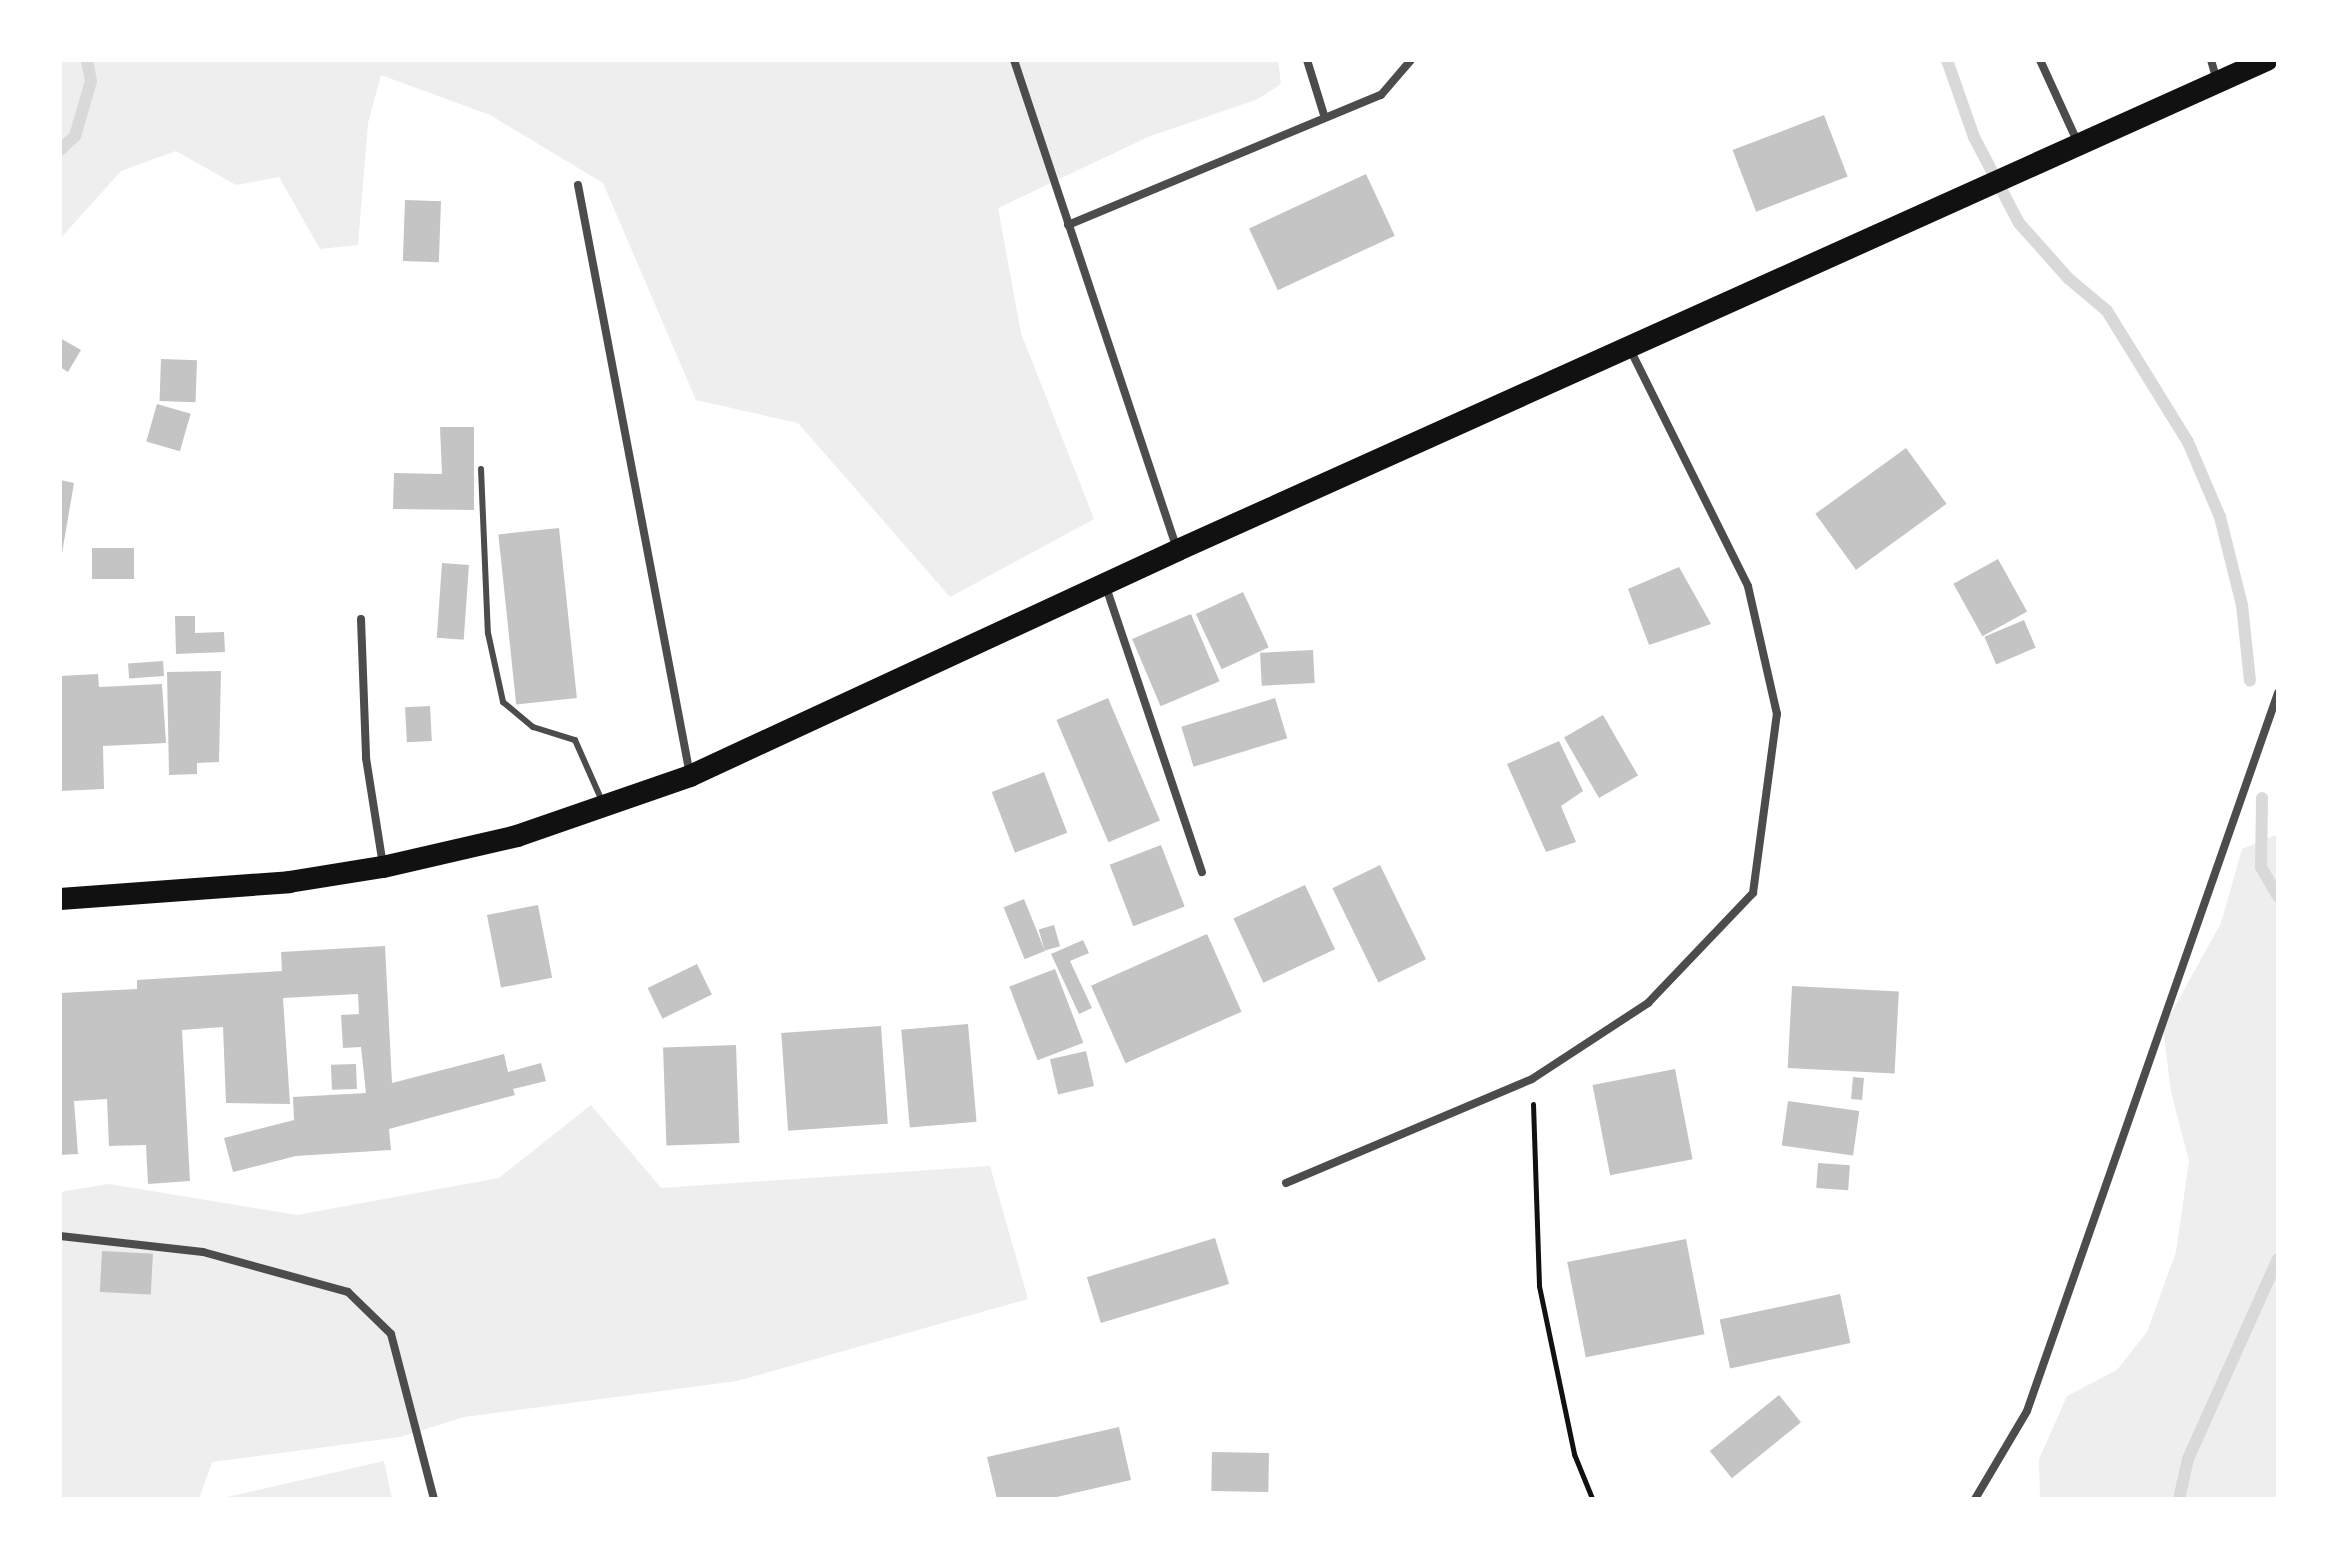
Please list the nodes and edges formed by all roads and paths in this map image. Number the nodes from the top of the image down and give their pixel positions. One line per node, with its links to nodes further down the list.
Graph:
1 (1014, 60): 11 (street)
2 (1307, 60): 8 (street)
3 (1411, 60): 8 (street)
4 (2040, 60): 9 (street)
5 (2211, 60): 7 (street)
6 (2267, 60): 7 (highway)
7 (2218, 82): 9 (highway)
8 (1324, 115): 11 (street)
9 (2079, 144): 12 (highway)
10 (578, 185): 18 (street)
11 (1068, 225): 14 (street)
12 (1629, 347): 14 (highway); 23 (street)
13 (481, 469): 19 (lane)
14 (1178, 550): 15 (highway)
15 (1104, 583): 18 (highway); 21 (street)
16 (361, 619): 20 (street)
17 (2278, 693): 28 (street)
18 (690, 776): 19 (highway)
19 (605, 808): 20 (highway)
20 (383, 867): 22 (highway)
21 (1202, 872)
22 (60, 899)
23 (1532, 1079): 24 (street); 26 (path)
24 (1286, 1183)
25 (60, 1236): 27 (street)
26 (1592, 1498)
27 (434, 1499)
28 (1975, 1499)

